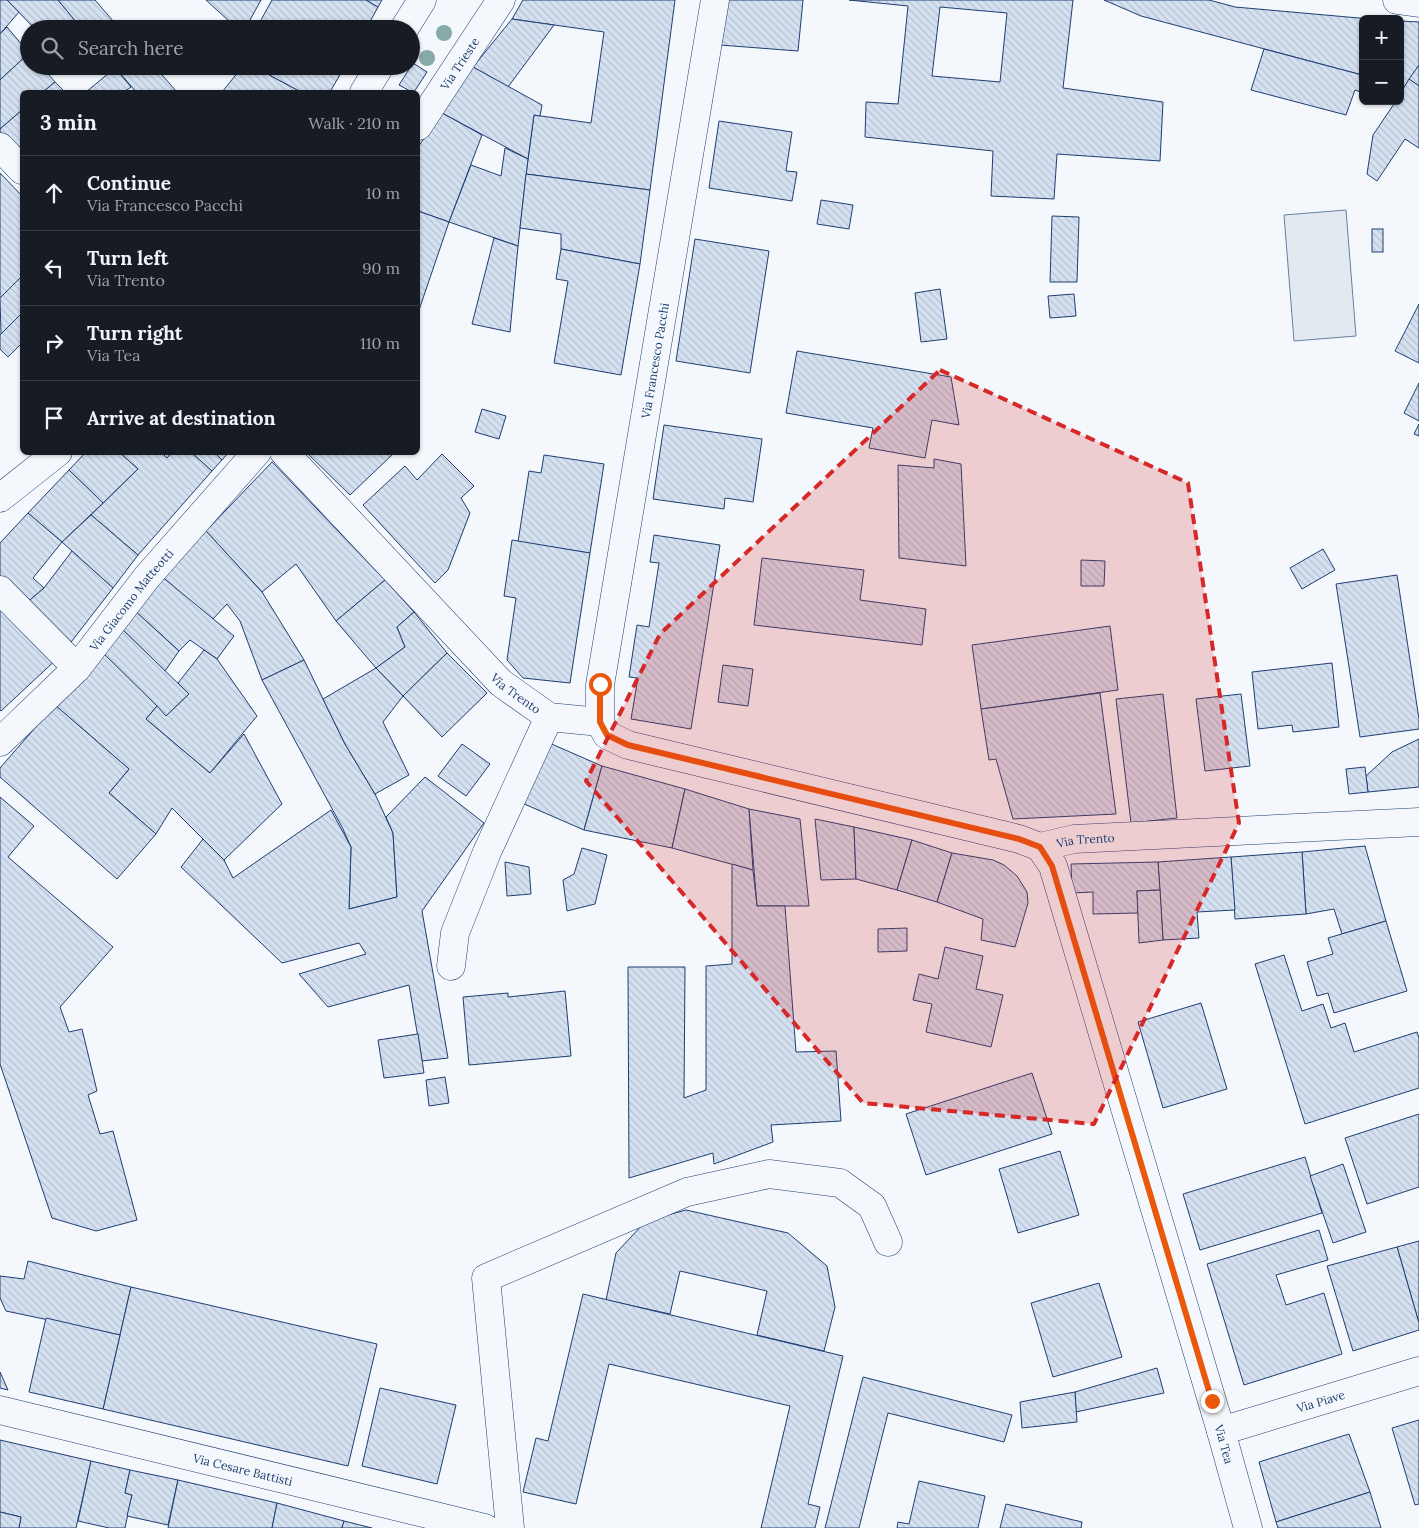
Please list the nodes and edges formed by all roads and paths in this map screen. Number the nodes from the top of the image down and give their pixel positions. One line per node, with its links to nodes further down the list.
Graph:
1 (422, 0): 6 (street)
2 (501, 0): 9 (street, Via Trieste)
3 (715, 0): 19 (street, Via Francesco Pacchi)
4 (1397, 0): 5 (street)
5 (1419, 3)
6 (410, 20)
7 (374, 75): 8 (street)
8 (365, 90)
9 (420, 123)
10 (0, 147): 11 (street)
11 (20, 168)
12 (54, 455): 15 (street)
13 (254, 455): 17 (street, Via Giacomo Matteotti)
14 (287, 455): 18 (street, Via Trento)
15 (0, 498)
16 (0, 590): 17 (street)
17 (77, 668): 20 (street, Via Giacomo Matteotti)
18 (549, 718): 19 (street, Via Trento); 23 (street)
19 (600, 722): 22 (street, Via Trento)
20 (0, 742)
21 (1418, 827): 22 (street, Via Trento)
22 (1040, 847): 27 (street, Via Tea)
23 (451, 966)
24 (888, 1242): 29 (street)
25 (1419, 1371): 27 (street, Via Piave)
26 (0, 1410): 28 (street, Via Cesare Battisti)
27 (1221, 1431): 30 (street, Via Tea)
28 (485, 1528)
29 (510, 1528)
30 (1248, 1528)

